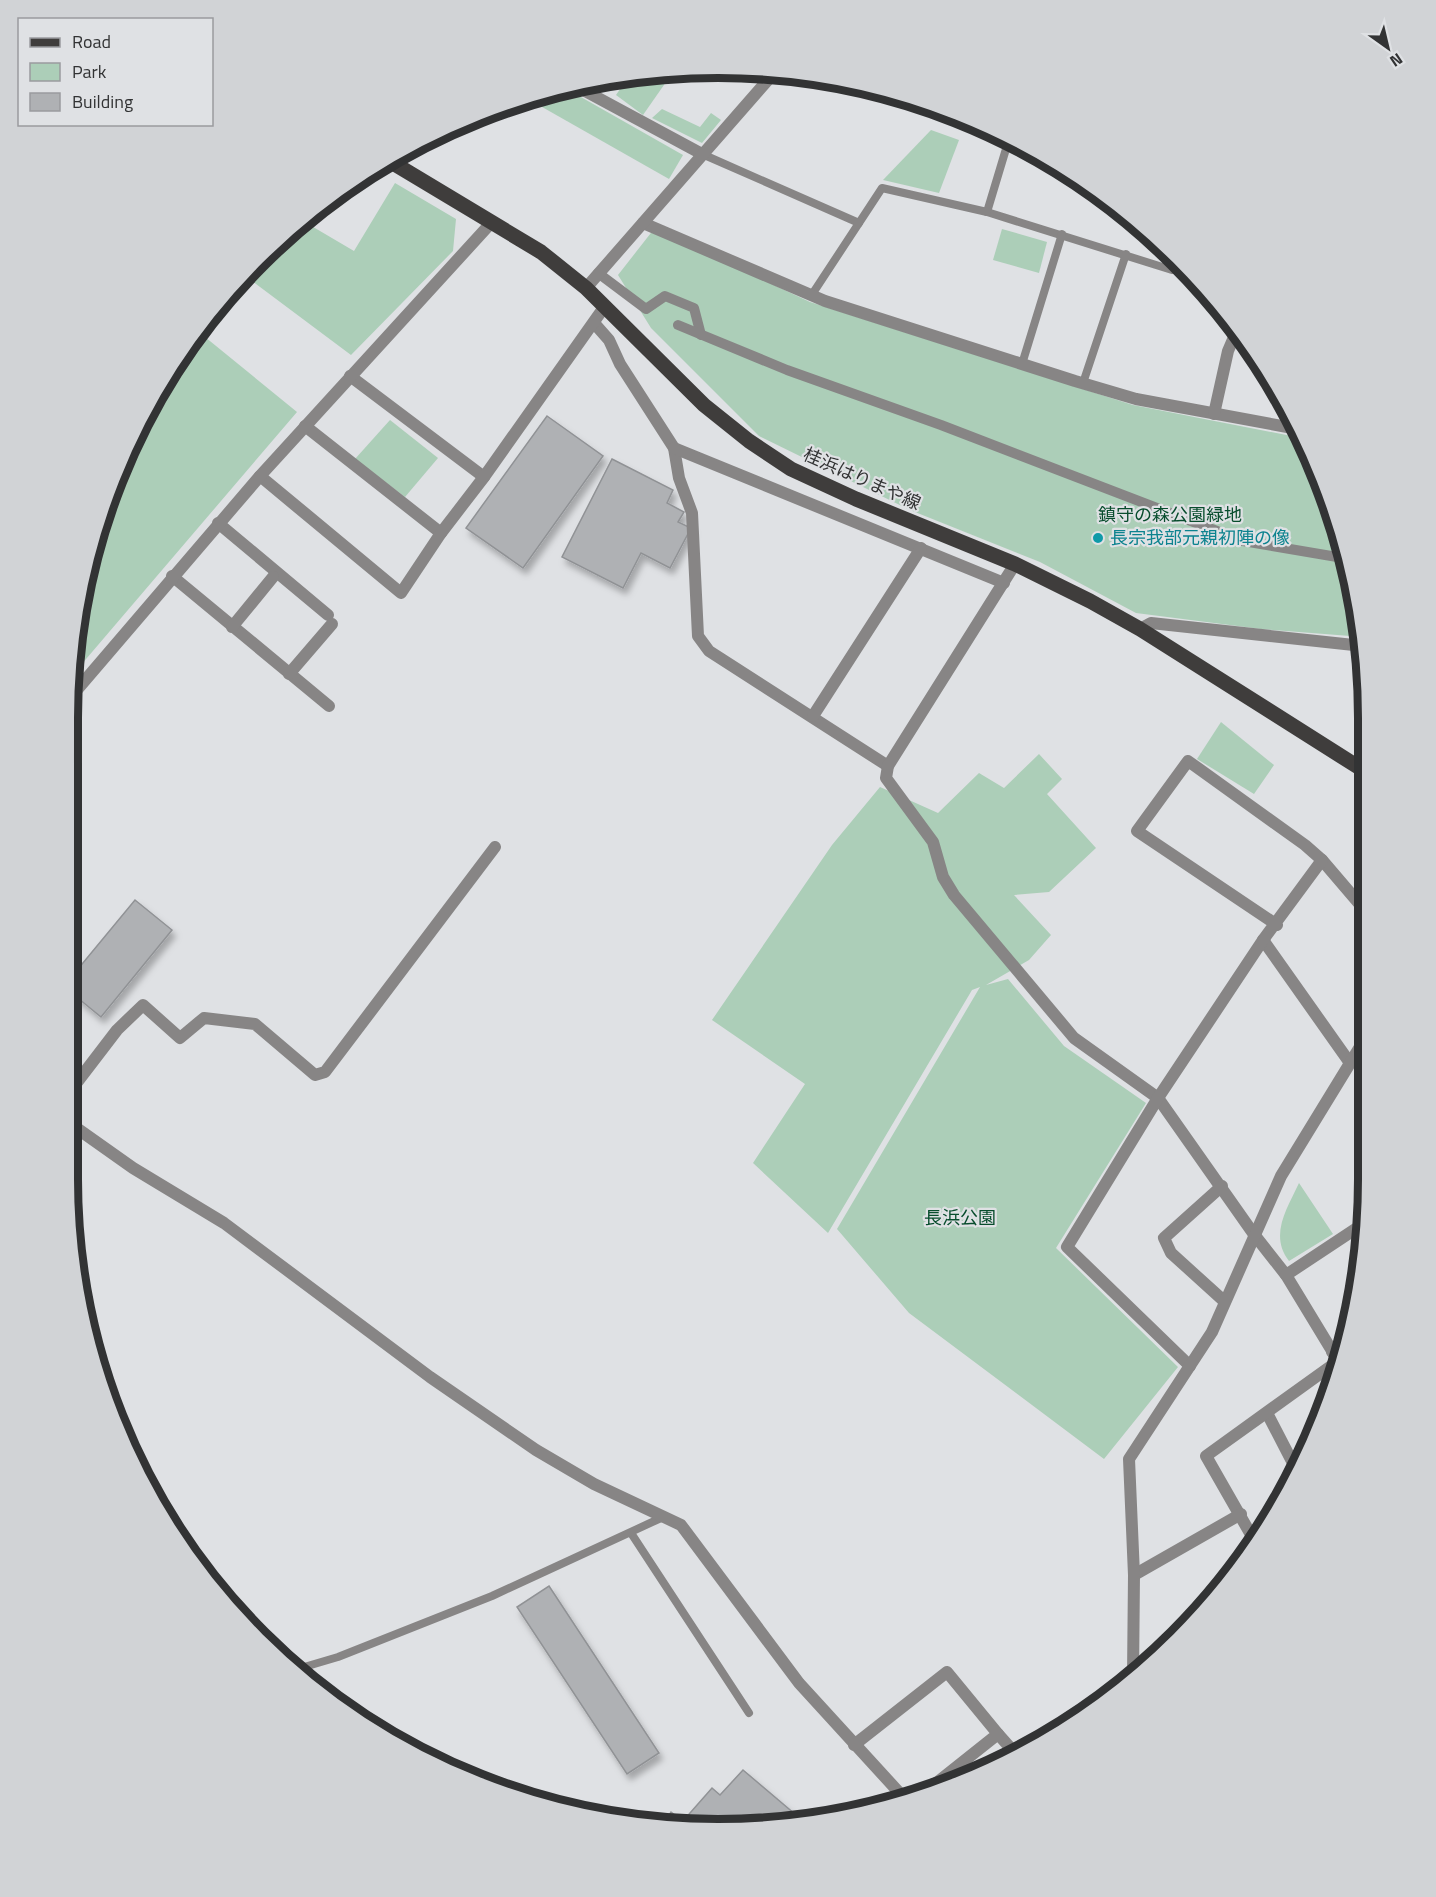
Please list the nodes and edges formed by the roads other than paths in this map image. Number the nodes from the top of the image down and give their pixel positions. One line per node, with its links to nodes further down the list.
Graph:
1 (768, 80): 4 (street)
2 (586, 92): 4 (street)
3 (1007, 147): 6 (lane)
4 (702, 154): 8 (street); 9 (lane)
5 (396, 165): 7 (main road, 桂浜はりまや線)
6 (987, 212): 9 (lane); 10 (lane)
7 (491, 223): 14 (main road, 桂浜はりまや線); 22 (street)
8 (643, 223): 13 (street); 15 (street)
9 (859, 223): 15 (lane)
10 (1062, 234): 11 (lane); 21 (lane)
11 (1126, 254): 12 (lane); 23 (lane)
12 (1173, 267)
13 (598, 273): 14 (street); 19 (street)
14 (586, 288): 16 (main road, 桂浜はりまや線)
15 (811, 296): 21 (street)
16 (605, 306): 17 (street); 34 (main road, 桂浜はりまや線)
17 (594, 323): 27 (street); 29 (street)
18 (678, 325): 19 (street)
19 (701, 335): 33 (street)
20 (1234, 339): 24 (street)
21 (1022, 364): 23 (street)
22 (350, 376): 25 (street); 29 (street)
23 (1083, 383): 24 (street)
24 (1214, 414): 26 (street)
25 (305, 426): 28 (street); 31 (street)
26 (1288, 427)
27 (675, 448): 32 (street); 44 (street)
28 (260, 476): 30 (street); 31 (street)
29 (484, 477): 31 (street)
30 (218, 523): 35 (street); 41 (street)
31 (441, 533)
32 (921, 548): 37 (street); 44 (street)
33 (1337, 557)
34 (1015, 564): 37 (street); 39 (main road, 桂浜はりまや線)
35 (172, 576): 38 (street); 42 (street)
36 (273, 577): 38 (street)
37 (1004, 583): 45 (street)
38 (232, 627): 41 (street)
39 (1140, 629): 40 (street); 46 (main road, 桂浜はりまや線)
40 (1354, 645)
41 (289, 674): 43 (street)
42 (79, 687)
43 (329, 706)
44 (813, 716): 45 (street)
45 (888, 766): 55 (street)
46 (1358, 767)
47 (495, 847): 54 (street)
48 (1322, 860): 49 (street); 50 (street); 50 (street)
49 (1358, 902)
50 (1277, 925): 51 (street)
51 (1263, 940): 53 (street); 55 (street)
52 (1358, 1050): 53 (street)
53 (1350, 1063): 59 (street)
54 (78, 1081)
55 (1158, 1098): 57 (street); 64 (street)
56 (78, 1129): 68 (street)
57 (1222, 1186): 59 (street); 61 (street)
58 (1356, 1228): 60 (street)
59 (1253, 1233): 60 (street); 61 (street)
60 (1286, 1275): 62 (street)
61 (1224, 1301): 64 (street)
62 (1334, 1353)
63 (1330, 1364): 65 (street)
64 (1190, 1366): 71 (street)
65 (1266, 1413): 66 (street); 67 (street)
66 (1292, 1462)
67 (1240, 1514): 70 (street); 71 (street)
68 (661, 1518): 69 (lane); 76 (street)
69 (631, 1533): 73 (lane); 74 (lane)
70 (1251, 1534)
71 (1134, 1575): 72 (street)
72 (1133, 1666)
73 (304, 1667)
74 (749, 1713)
75 (998, 1734): 76 (street); 77 (street); 78 (street)
76 (854, 1745): 79 (street)
77 (1010, 1748)
78 (943, 1778)
79 (898, 1793)

